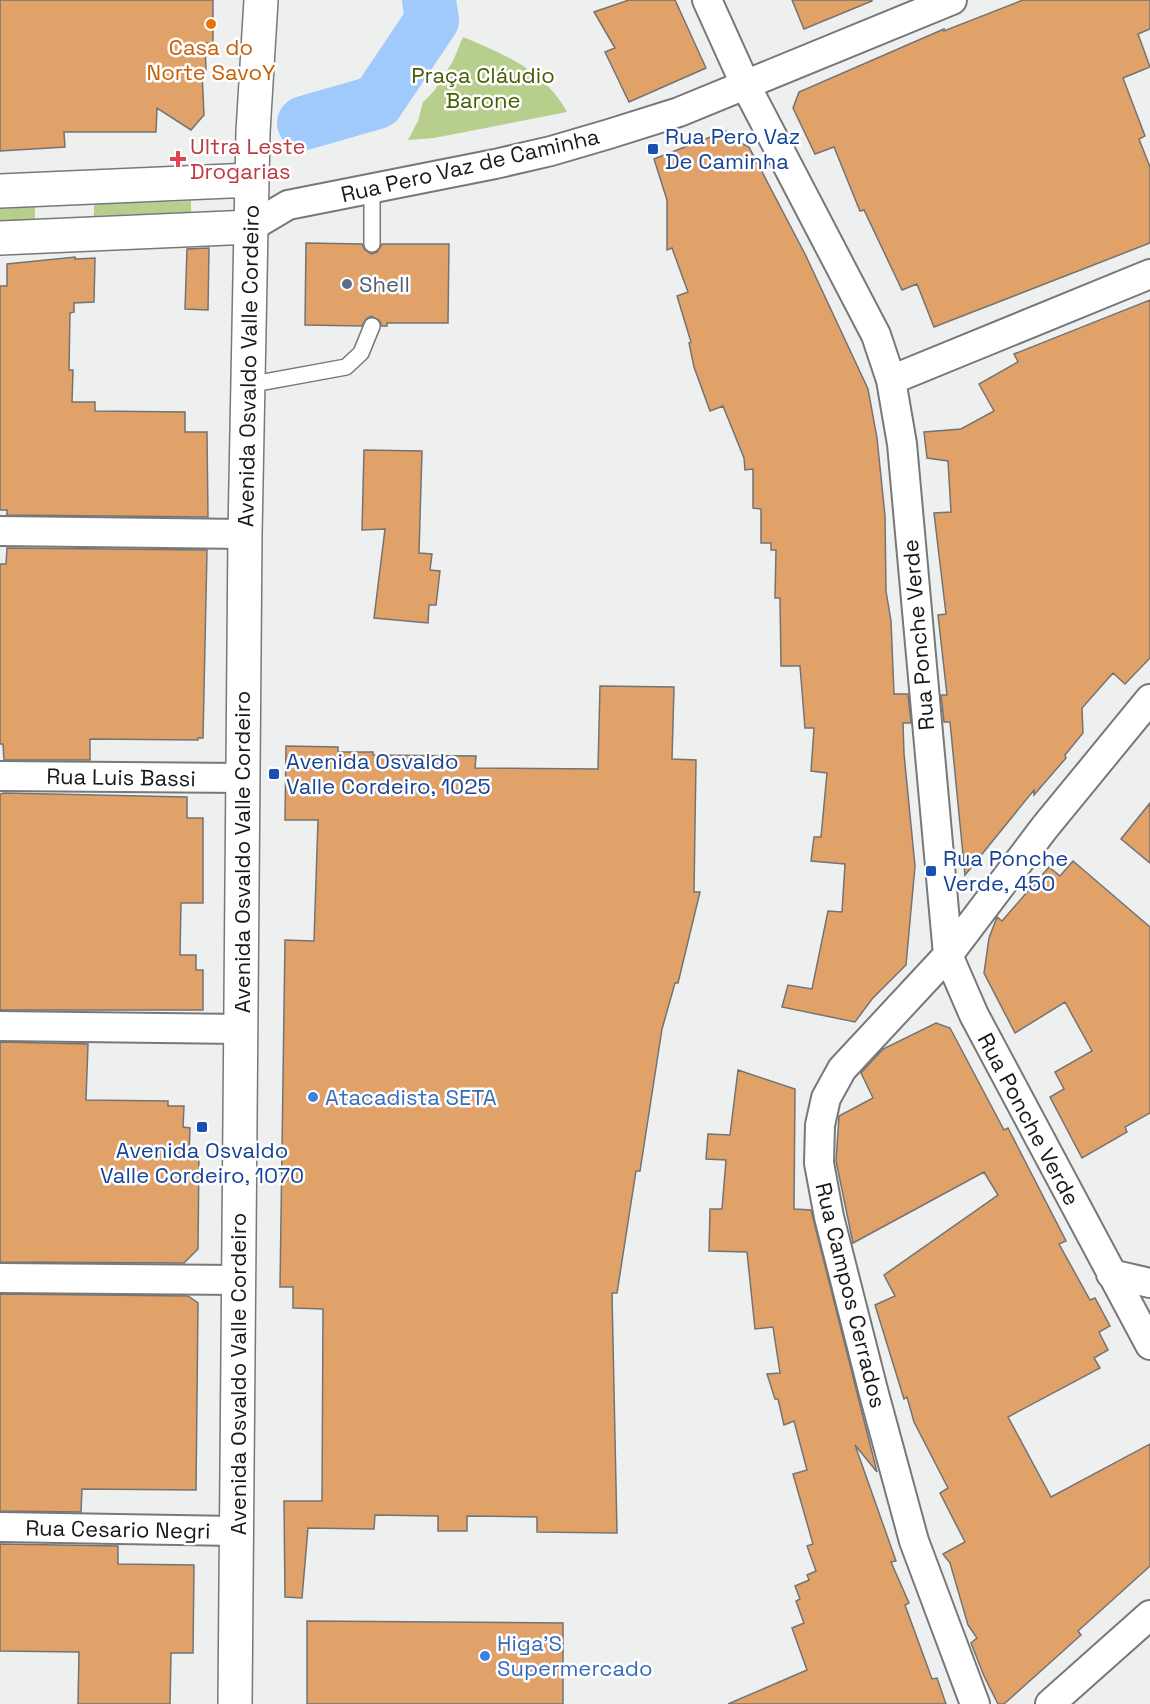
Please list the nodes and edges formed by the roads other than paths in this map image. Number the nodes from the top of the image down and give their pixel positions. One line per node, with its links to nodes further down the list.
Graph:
1 (261, 0): 5 (street, Avenida Osvaldo Valle Cordeiro)
2 (707, 0): 4 (street, Rua Ponche Verde)
3 (952, 0): 4 (street, Rua Pero Vaz de Caminha)
4 (745, 84): 7 (street, Rua Pero Vaz de Caminha); 16 (street, Rua Ponche Verde)
5 (252, 180): 6 (street); 9 (street); 10 (street, Avenida Osvaldo Valle Cordeiro)
6 (74, 188): 8 (street); 11 (street)
7 (372, 188): 9 (street, Rua Pero Vaz de Caminha); 13 (lane)
8 (0, 191)
9 (288, 205): 10 (street, Rua Pero Vaz de Caminha)
10 (251, 227): 11 (street); 17 (street, Avenida Osvaldo Valle Cordeiro)
11 (74, 235): 12 (street)
12 (0, 238)
13 (372, 244)
14 (1150, 274): 16 (street)
15 (372, 326): 17 (lane)
16 (891, 380): 23 (street, Rua Ponche Verde)
17 (248, 385): 19 (street, Avenida Osvaldo Valle Cordeiro)
18 (0, 531): 19 (street)
19 (245, 534): 22 (street, Avenida Osvaldo Valle Cordeiro)
20 (1150, 699): 23 (street, Rua Campos Cerrados)
21 (0, 776): 22 (street, Rua Luis Bassi)
22 (243, 778): 25 (street, Avenida Osvaldo Valle Cordeiro)
23 (948, 955): 26 (street, Rua Ponche Verde); 35 (street, Rua Campos Cerrados)
24 (0, 1026): 25 (street)
25 (241, 1029): 28 (street, Avenida Osvaldo Valle Cordeiro)
26 (1111, 1274): 29 (street); 30 (street, Rua Ponche Verde)
27 (0, 1278): 28 (street)
28 (239, 1280): 32 (street, Avenida Osvaldo Valle Cordeiro)
29 (1150, 1283)
30 (1150, 1345)
31 (0, 1527): 32 (street, Rua Cesario Negri)
32 (236, 1531): 34 (street, Avenida Osvaldo Valle Cordeiro)
33 (1150, 1615): 36 (street)
34 (235, 1704)
35 (975, 1704)
36 (1050, 1704)

